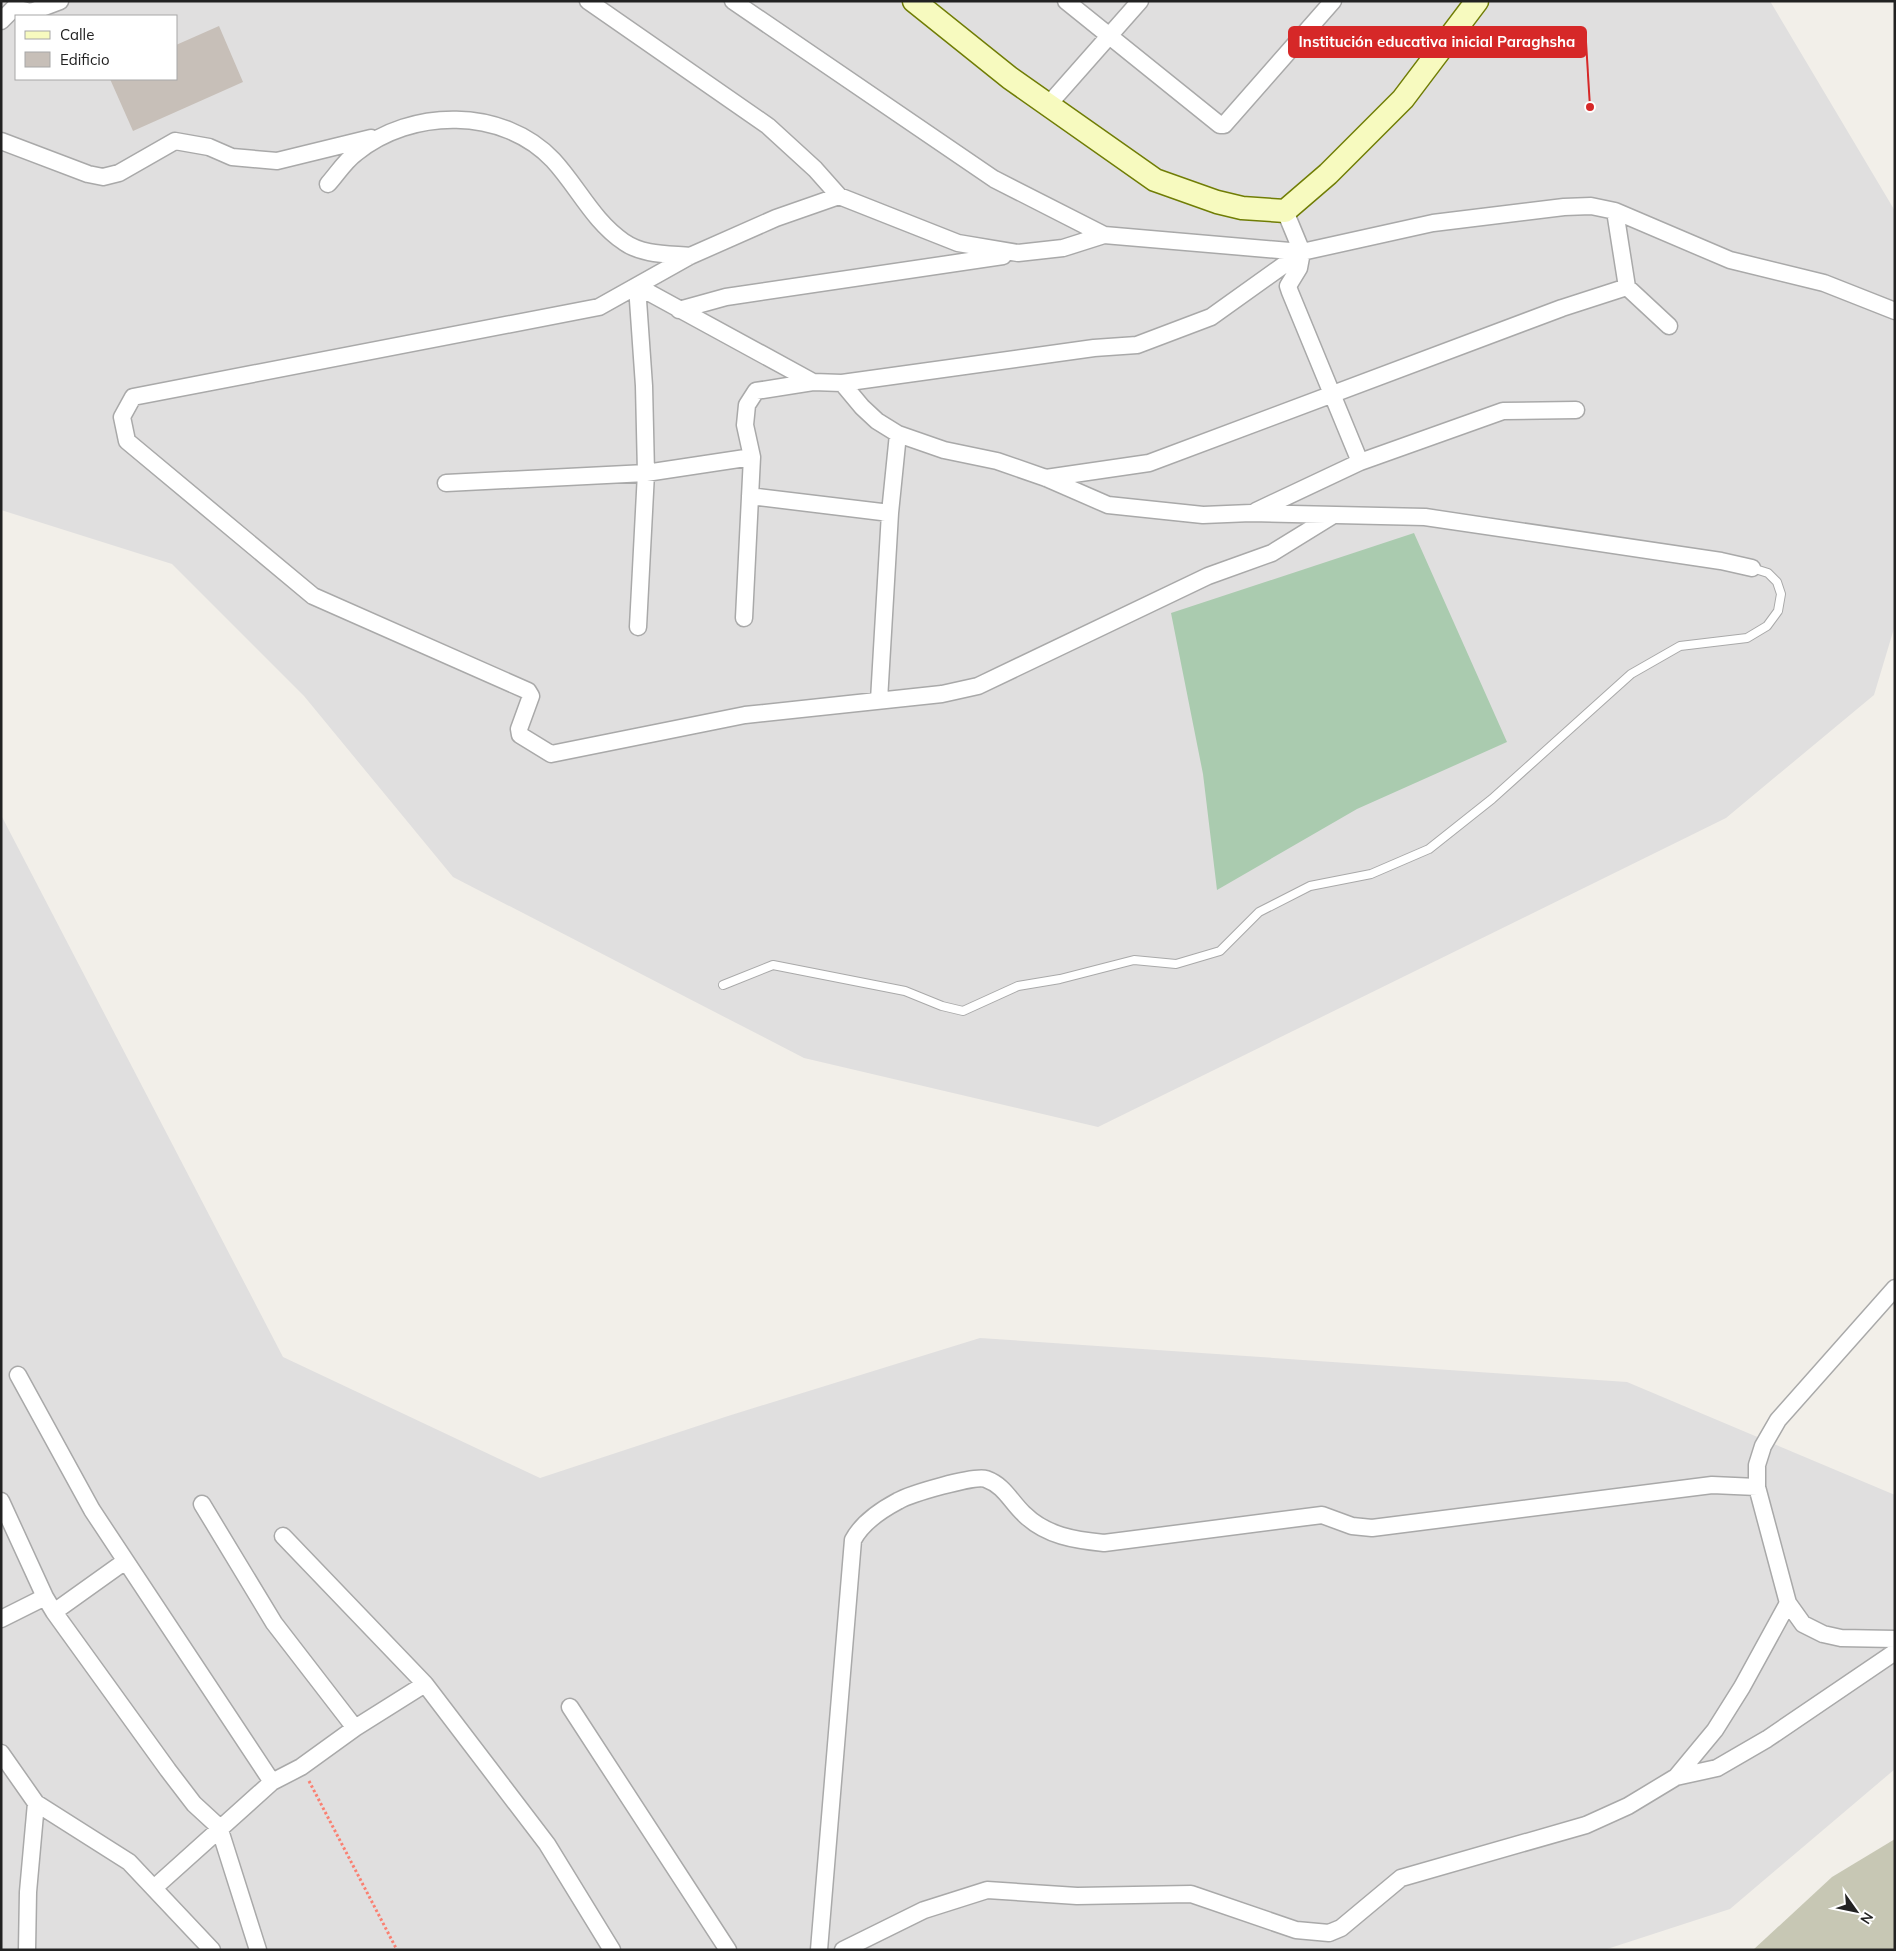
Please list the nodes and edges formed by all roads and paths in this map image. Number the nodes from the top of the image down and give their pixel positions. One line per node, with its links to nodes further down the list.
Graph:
1 (60, 1): 9 (street)
2 (588, 1): 16 (street)
3 (733, 1): 19 (street)
4 (914, 1): 12 (main road)
5 (1066, 1): 11 (street)
6 (1140, 1): 11 (street)
7 (1333, 1): 11 (street)
8 (1476, 1): 17 (main road)
9 (12, 5): 10 (street)
10 (1, 21)
11 (1110, 37): 12 (street)
12 (1049, 104): 17 (main road)
13 (383, 135): 14 (street); 15 (street); 22 (street)
14 (1, 141)
15 (328, 184)
16 (839, 196): 21 (street); 22 (street)
17 (1285, 211): 20 (street)
18 (1615, 211): 20 (street); 24 (street); 26 (street)
19 (1104, 235): 20 (street); 21 (street)
20 (1302, 252): 29 (street); 30 (street)
21 (1018, 254): 25 (street)
22 (690, 256): 23 (street)
23 (637, 286): 25 (street); 35 (street); 45 (street)
24 (1627, 287): 27 (street); 30 (street)
25 (680, 310): 28 (street)
26 (1895, 311)
27 (1669, 326)
28 (813, 382): 29 (street); 33 (street)
29 (842, 383): 32 (street)
30 (1333, 394): 34 (street); 36 (street)
31 (1576, 410): 34 (street)
32 (898, 434): 36 (street); 39 (street)
33 (752, 457): 35 (street); 38 (street)
34 (1360, 462): 40 (street)
35 (646, 473): 37 (street); 44 (street)
36 (1046, 478): 40 (street)
37 (446, 483)
38 (750, 496): 39 (street); 43 (street)
39 (890, 513): 45 (street)
40 (1251, 513): 41 (street)
41 (1332, 516): 42 (street); 45 (street)
42 (1752, 568): 46 (lane)
43 (744, 618)
44 (638, 627)
45 (879, 700)
46 (724, 985)
47 (1895, 1288): 49 (street)
48 (18, 1375): 53 (street)
49 (1757, 1487): 55 (street); 76 (street)
50 (1, 1501): 54 (street)
51 (202, 1504): 62 (street)
52 (283, 1536): 60 (street)
53 (124, 1562): 56 (street); 66 (street)
54 (46, 1597): 56 (street); 57 (street)
55 (1788, 1603): 58 (street); 65 (street)
56 (54, 1612): 68 (street)
57 (1, 1620)
58 (1895, 1639)
59 (1895, 1652): 65 (street)
60 (425, 1684): 62 (street); 74 (street)
61 (570, 1707): 75 (street)
62 (355, 1728): 64 (street)
63 (1, 1753): 67 (street)
64 (301, 1767): 66 (street); 73 (path)
65 (1676, 1777): 77 (street)
66 (272, 1782): 68 (street)
67 (36, 1803): 69 (street); 70 (street)
68 (219, 1827): 69 (street); 72 (street)
69 (154, 1888): 71 (street)
70 (27, 1950)
71 (212, 1950)
72 (258, 1950)
73 (397, 1950)
74 (612, 1950)
75 (728, 1950)
76 (819, 1950)
77 (843, 1950)

